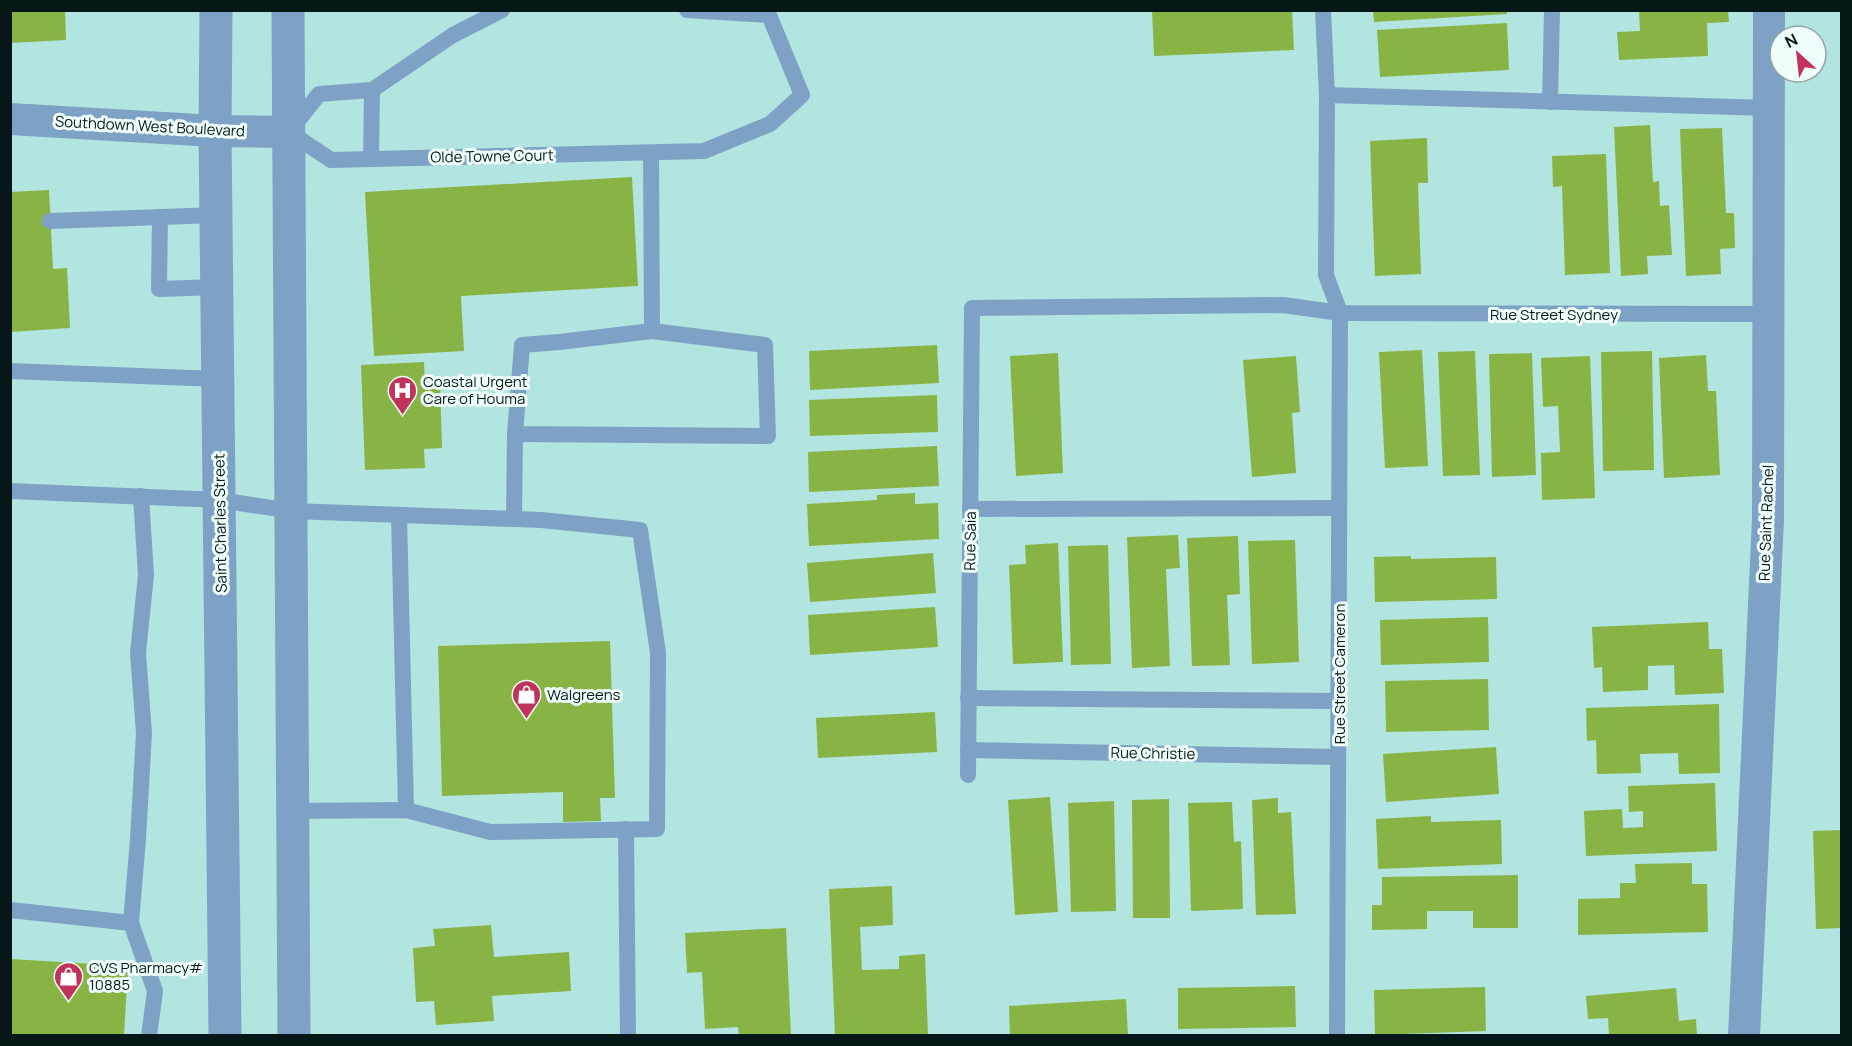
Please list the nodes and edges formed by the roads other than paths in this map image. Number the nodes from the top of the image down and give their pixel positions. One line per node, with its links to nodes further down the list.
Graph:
1 (216, 10): 13 (street, Saint Charles Street)
2 (288, 10): 14 (street)
3 (502, 10): 8 (lane)
4 (687, 10): 15 (lane, Olde Towne Court)
5 (1323, 10): 9 (lane)
6 (1551, 10): 10 (lane)
7 (1769, 10): 11 (street, Rue Saint Rachel)
8 (372, 90): 14 (lane); 16 (lane)
9 (1327, 95): 10 (lane); 22 (lane)
10 (1550, 102): 11 (lane)
11 (1769, 108): 23 (street, Rue Saint Rachel)
12 (10, 119): 13 (street, Southdown West Boulevard)
13 (215, 131): 14 (street, Southdown West Boulevard); 17 (street, Saint Charles Street)
14 (290, 132): 16 (lane, Olde Towne Court); 33 (street)
15 (651, 153): 16 (lane, Olde Towne Court); 24 (lane)
16 (372, 159)
17 (216, 215): 18 (lane); 20 (street, Saint Charles Street)
18 (160, 217): 19 (lane); 20 (lane)
19 (50, 221)
20 (217, 287): 26 (street, Saint Charles Street)
21 (972, 308): 22 (lane, Rue Street Sydney); 32 (lane, Rue Saia)
22 (1340, 313): 23 (lane, Rue Street Sydney); 31 (lane, Rue Street Cameron)
23 (1769, 314): 51 (street, Rue Saint Rachel)
24 (652, 331): 27 (lane); 27 (lane)
25 (10, 371): 26 (lane)
26 (218, 379): 30 (street, Saint Charles Street)
27 (515, 434): 35 (lane)
28 (10, 491): 29 (lane)
29 (141, 496): 30 (lane); 45 (lane)
30 (219, 500): 33 (lane); 47 (street, Saint Charles Street)
31 (1339, 508): 32 (lane); 37 (lane, Rue Street Cameron)
32 (970, 509): 36 (lane, Rue Saia)
33 (292, 511): 34 (lane); 42 (street)
34 (399, 515): 35 (lane); 41 (lane)
35 (514, 519): 43 (lane)
36 (968, 698): 37 (lane); 38 (lane, Rue Saia)
37 (1338, 701): 39 (lane, Rue Street Cameron)
38 (968, 750): 39 (lane, Rue Christie); 40 (lane, Rue Saia)
39 (1338, 757): 50 (lane, Rue Street Cameron)
40 (968, 775)
41 (406, 810): 42 (lane); 43 (lane)
42 (293, 812): 48 (street)
43 (626, 829): 49 (lane)
44 (10, 910): 45 (lane)
45 (131, 923): 46 (lane)
46 (149, 1035)
47 (225, 1035)
48 (294, 1035)
49 (628, 1035)
50 (1337, 1035)
51 (1744, 1035)

